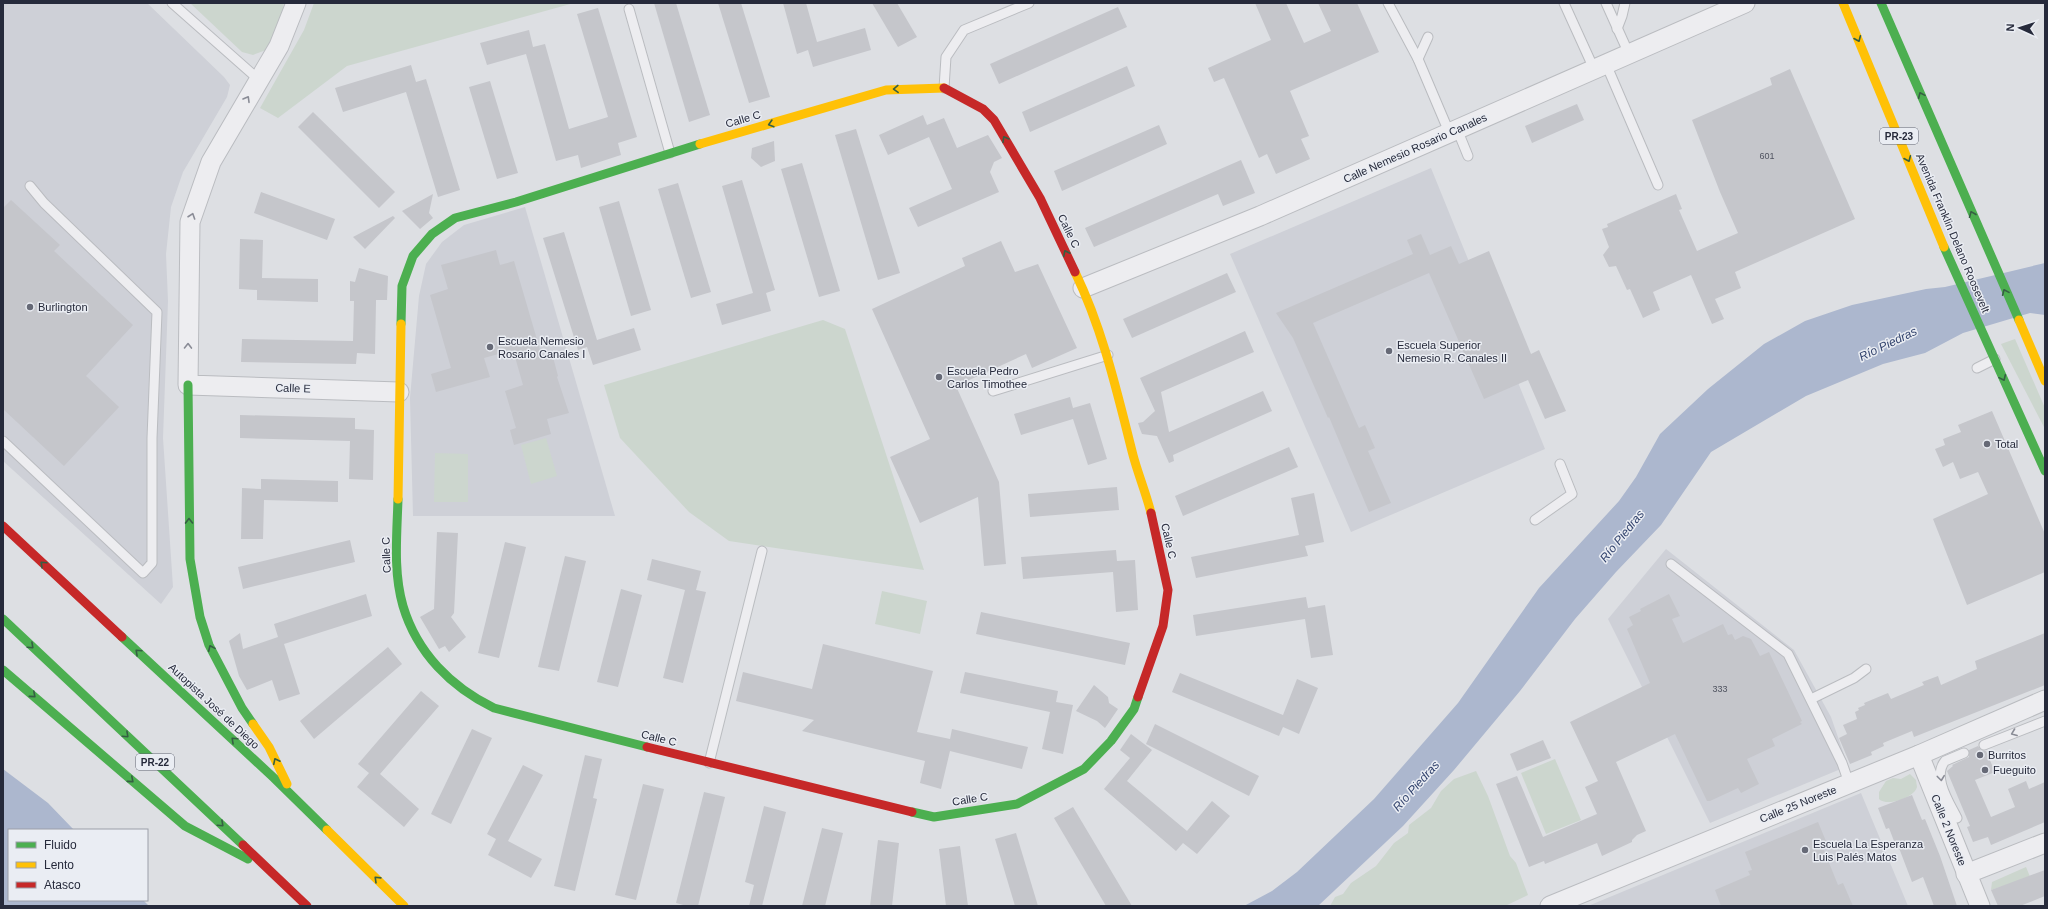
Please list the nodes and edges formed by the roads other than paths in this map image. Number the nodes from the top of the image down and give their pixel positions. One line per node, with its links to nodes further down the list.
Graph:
1 (172, 3): 17 (lane)
2 (1029, 3): 18 (lane)
3 (1388, 3): 15 (lane)
4 (1564, 3): 16 (lane)
5 (1606, 3): 12 (lane)
6 (1625, 3): 12 (lane)
7 (1745, 3): 14 (street, Calle Nemesio Rosario Canales)
8 (1843, 3): 26 (main road, Avenida Franklin Delano Roosevelt / PR-23, one-way to 26)
9 (1881, 3): 28 (main road, PR-23, one-way to 9)
10 (293, 7): 17 (street)
11 (629, 9): 20 (lane)
12 (1617, 28): 14 (lane)
13 (1428, 37): 15 (lane)
14 (1629, 54): 16 (street, Calle Nemesio Rosario Canales)
15 (1418, 59): 19 (lane)
16 (1600, 67): 19 (street, Calle Nemesio Rosario Canales); 22 (lane)
17 (258, 79): 29 (street, one-way to 17)
18 (944, 88): 20 (main road, Calle C, one-way to 20); 24 (main road, Calle C, one-way to 18)
19 (1453, 131): 21 (lane); 24 (street, Calle Nemesio Rosario Canales)
20 (670, 153): 31 (main road, Calle C)
21 (1468, 156)
22 (1658, 185)
23 (30, 186): 32 (lane)
24 (1083, 288): 25 (main road, Calle C)
25 (1108, 355): 30 (lane); 48 (main road, Calle C)
26 (1995, 359): 27 (lane); 34 (main road, Avenida Franklin Delano Roosevelt / PR-23, one-way to 34)
27 (1977, 368)
28 (2045, 381)
29 (188, 385): 31 (street, Calle E); 50 (main road, one-way to 29)
30 (994, 391)
31 (399, 392): 48 (main road, Calle C)
32 (3, 442)
33 (1560, 464): 35 (lane)
34 (2045, 471)
35 (1535, 520)
36 (3, 526): 50 (main road, Autopista José de Diego, one-way to 36)
37 (762, 551): 48 (lane)
38 (1671, 564): 42 (lane)
39 (3, 619): 53 (main road, PR-22, one-way to 53)
40 (1866, 669): 42 (lane)
41 (3, 670): 53 (main road, one-way to 53)
42 (1811, 699): 49 (lane)
43 (2045, 700): 47 (street, Calle 25 Noreste)
44 (2045, 721): 45 (lane, one-way to 45)
45 (1984, 745)
46 (1964, 753): 51 (lane, one-way to 51)
47 (1919, 754): 49 (street, Calle 25 Noreste); 54 (street, Calle 2 Noreste)
48 (709, 763)
49 (1849, 783): 57 (street, Calle 25 Noreste)
50 (292, 796): 56 (main road, Autopista José de Diego, one-way to 50)
51 (1957, 818)
52 (2045, 843): 54 (street)
53 (273, 873): 55 (main road, PR-22)
54 (1966, 874): 58 (street, Calle 2 Noreste)
55 (307, 906)
56 (404, 906)
57 (1550, 906)
58 (1980, 906)

